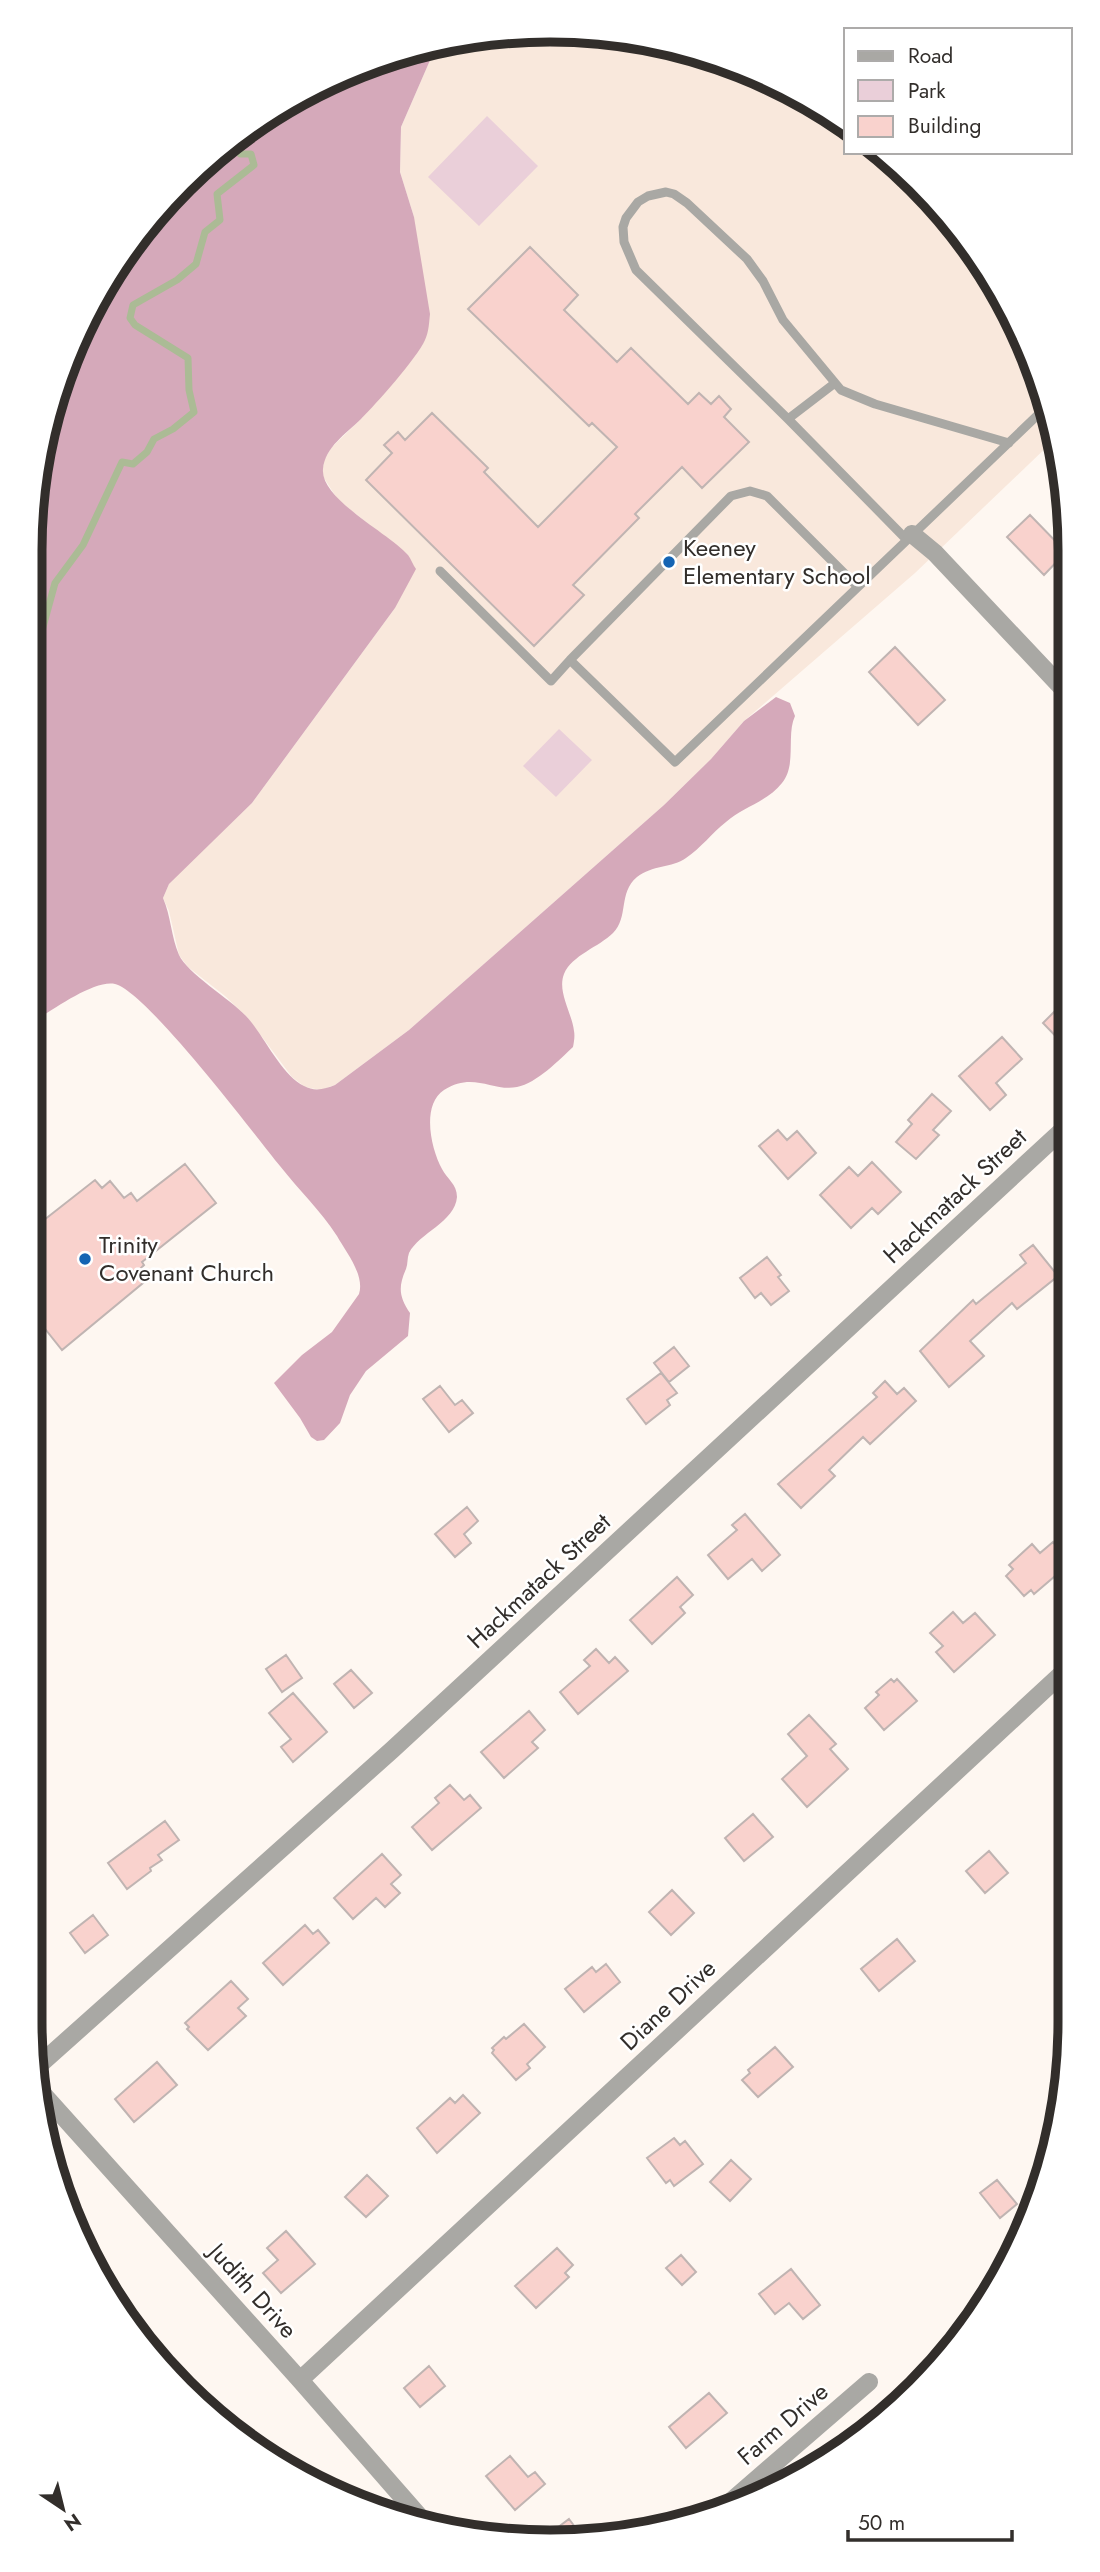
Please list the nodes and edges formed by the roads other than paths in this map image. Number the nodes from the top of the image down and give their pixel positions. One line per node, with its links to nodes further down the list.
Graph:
1 (835, 383): 3 (lane); 3 (lane); 4 (lane)
2 (1039, 414): 4 (lane)
3 (788, 418): 5 (lane)
4 (1009, 443): 5 (lane)
5 (909, 537): 7 (lane); 9 (street)
6 (440, 571): 8 (lane)
7 (857, 586): 8 (lane); 8 (lane)
8 (570, 660)
9 (1058, 684)
10 (1058, 1134): 12 (street, Hackmatack Street)
11 (1058, 1677): 14 (street, Diane Drive)
12 (44, 2061)
13 (48, 2100): 14 (street, Judith Drive)
14 (300, 2380): 17 (street, Judith Drive)
15 (869, 2382): 16 (street, Farm Drive)
16 (742, 2492)
17 (415, 2512)

